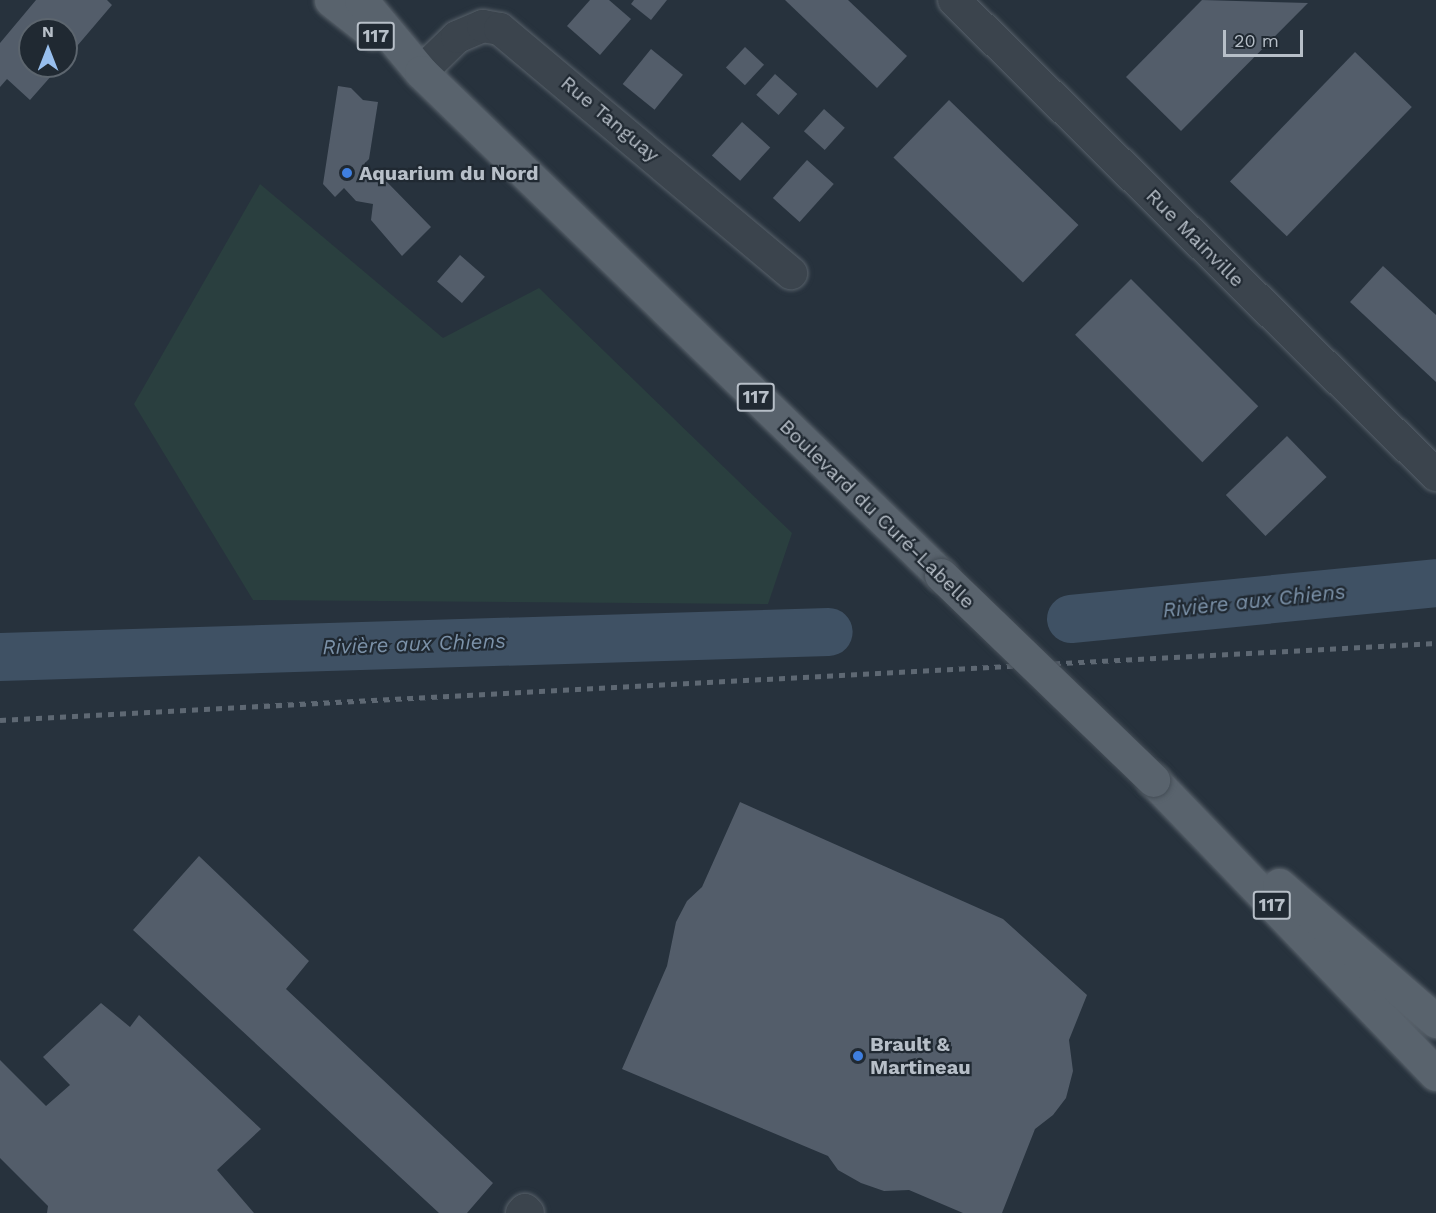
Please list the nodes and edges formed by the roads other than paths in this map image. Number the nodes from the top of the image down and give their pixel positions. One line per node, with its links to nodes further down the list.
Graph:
1 (331, 0): 4 (main road, Boulevard du Curé-Labelle / 117)
2 (361, 0): 4 (main road, Boulevard du Curé-Labelle / 117)
3 (954, 0): 6 (street, Rue Mainville)
4 (422, 72): 5 (street, Rue Tanguay); 7 (main road, Boulevard du Curé-Labelle / 117, bridge)
5 (791, 273)
6 (1436, 475)
7 (1153, 780): 8 (main road, Boulevard du Curé-Labelle / 117); 9 (main road, Boulevard du Curé-Labelle / 117)
8 (1436, 1020)
9 (1436, 1074)
10 (522, 1213): 11 (street)
11 (528, 1213)

